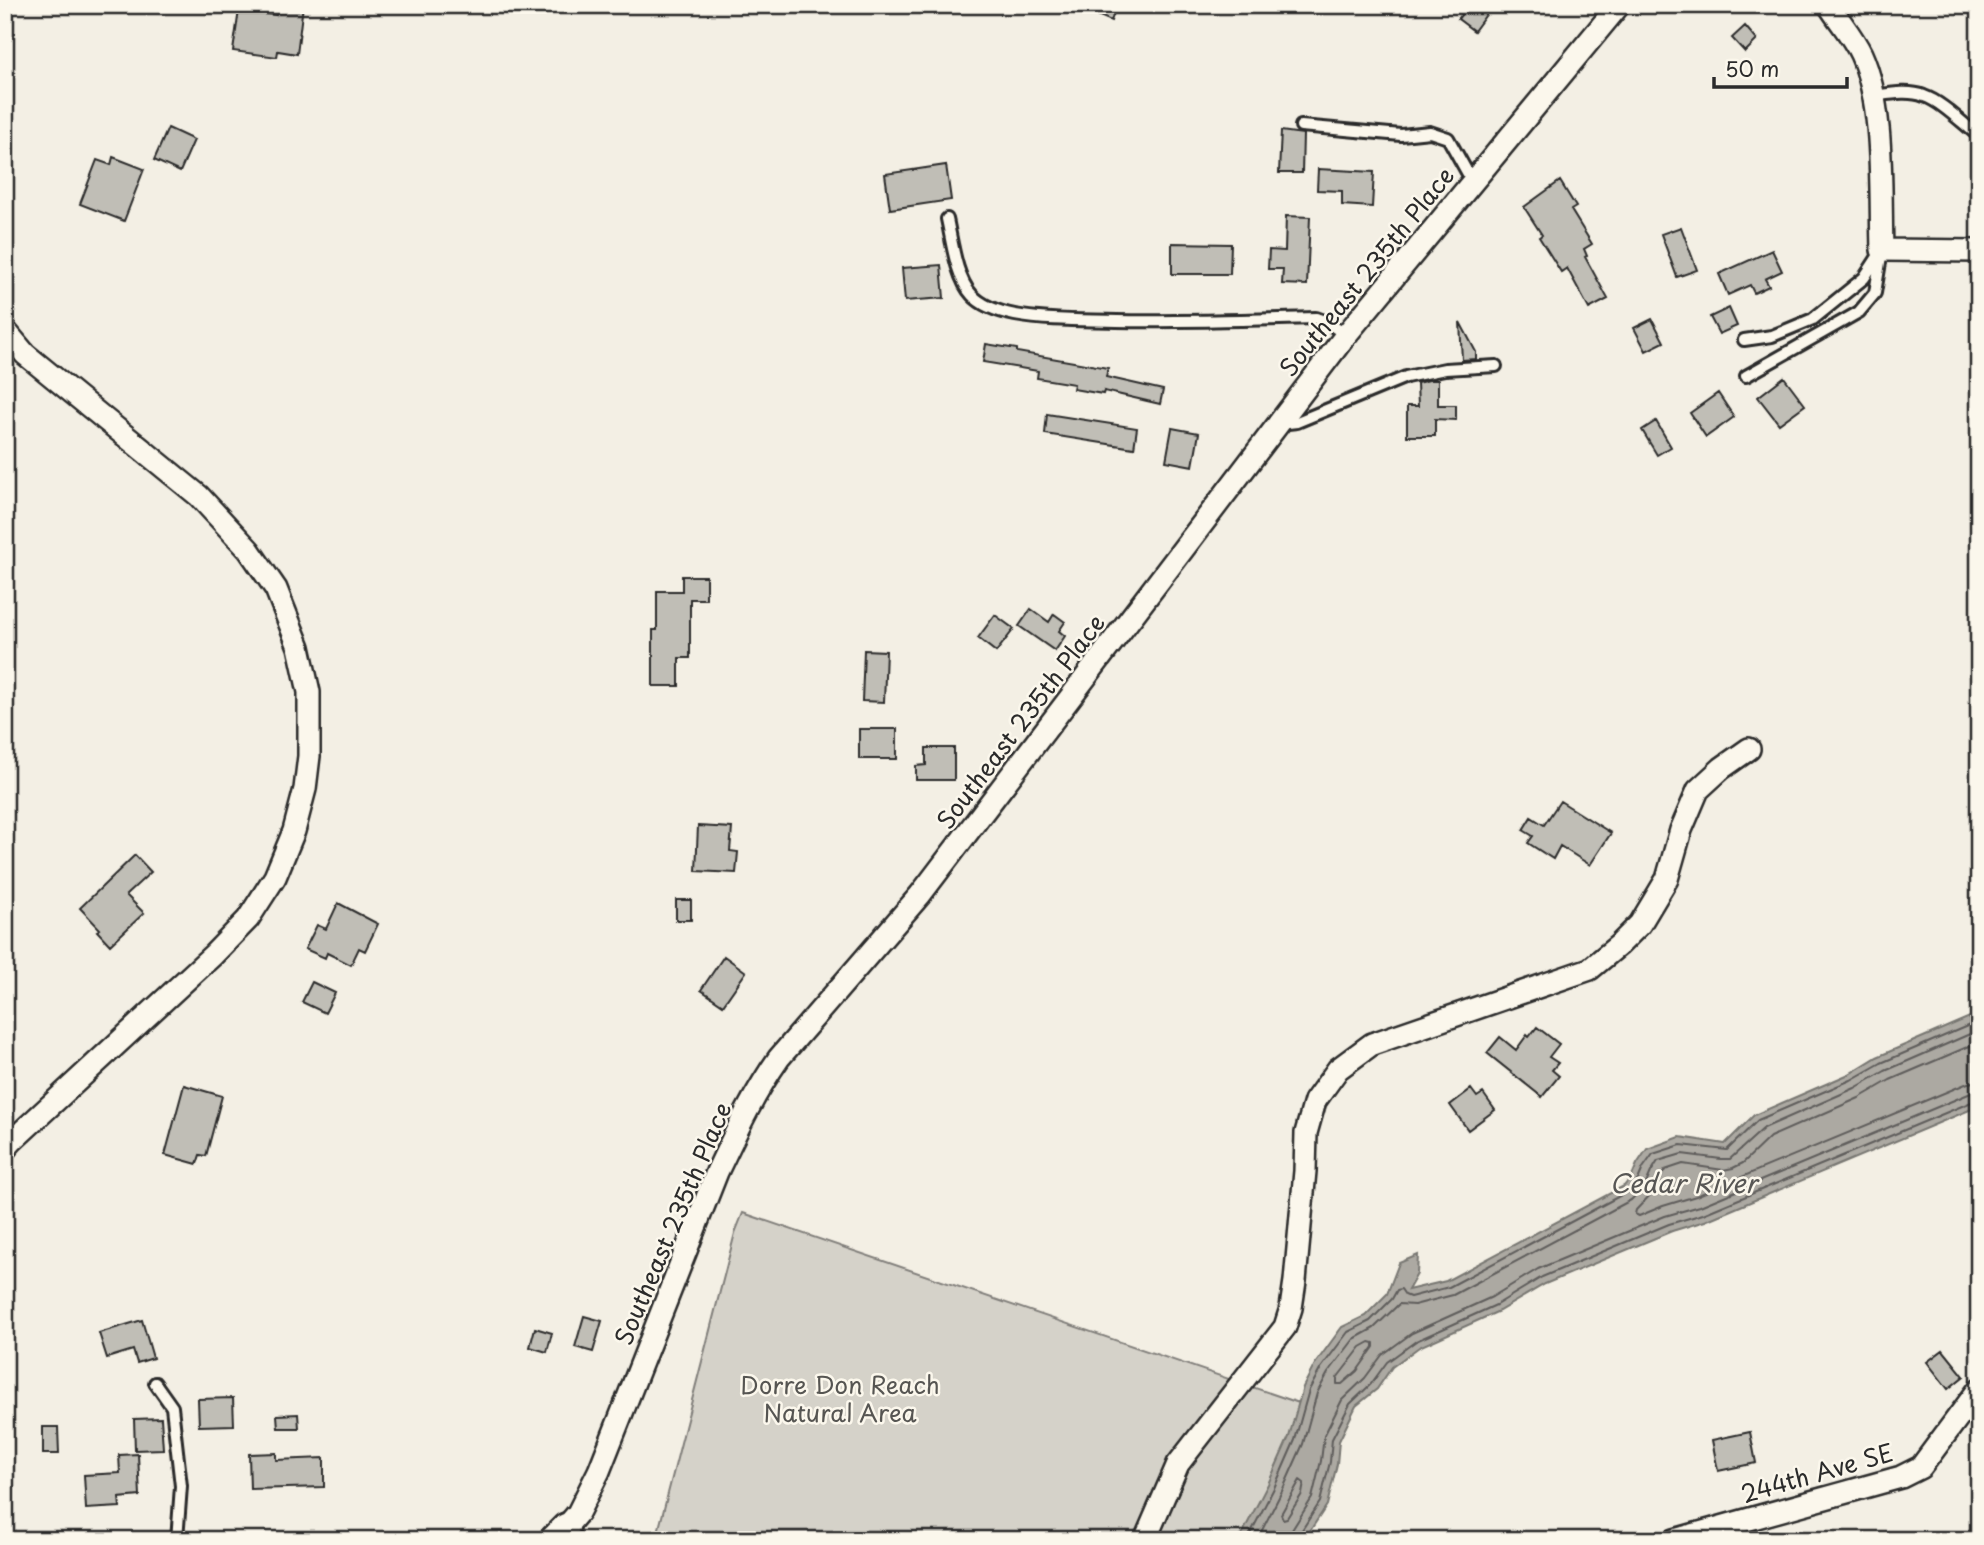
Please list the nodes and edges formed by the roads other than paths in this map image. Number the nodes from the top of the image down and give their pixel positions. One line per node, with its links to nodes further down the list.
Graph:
1 (1619, 5): 6 (street, Southeast 235th Place)
2 (1829, 5): 3 (street)
3 (1874, 96): 5 (lane); 8 (street)
4 (1301, 126): 6 (lane)
5 (1979, 136)
6 (1472, 181): 11 (street, Southeast 235th Place)
7 (947, 219): 11 (lane)
8 (1882, 250): 9 (street); 12 (lane); 14 (lane)
9 (1979, 251)
10 (5, 330): 17 (street)
11 (1346, 335): 15 (street, Southeast 235th Place)
12 (1744, 340)
13 (1496, 366): 15 (lane)
14 (1746, 376)
15 (1279, 424): 20 (street, Southeast 235th Place)
16 (1748, 749): 22 (street)
17 (5, 1149)
18 (155, 1383): 21 (lane)
19 (1979, 1389): 23 (street, 244th Ave SE)
20 (559, 1534)
21 (177, 1540)
22 (1144, 1540)
23 (1674, 1540)

